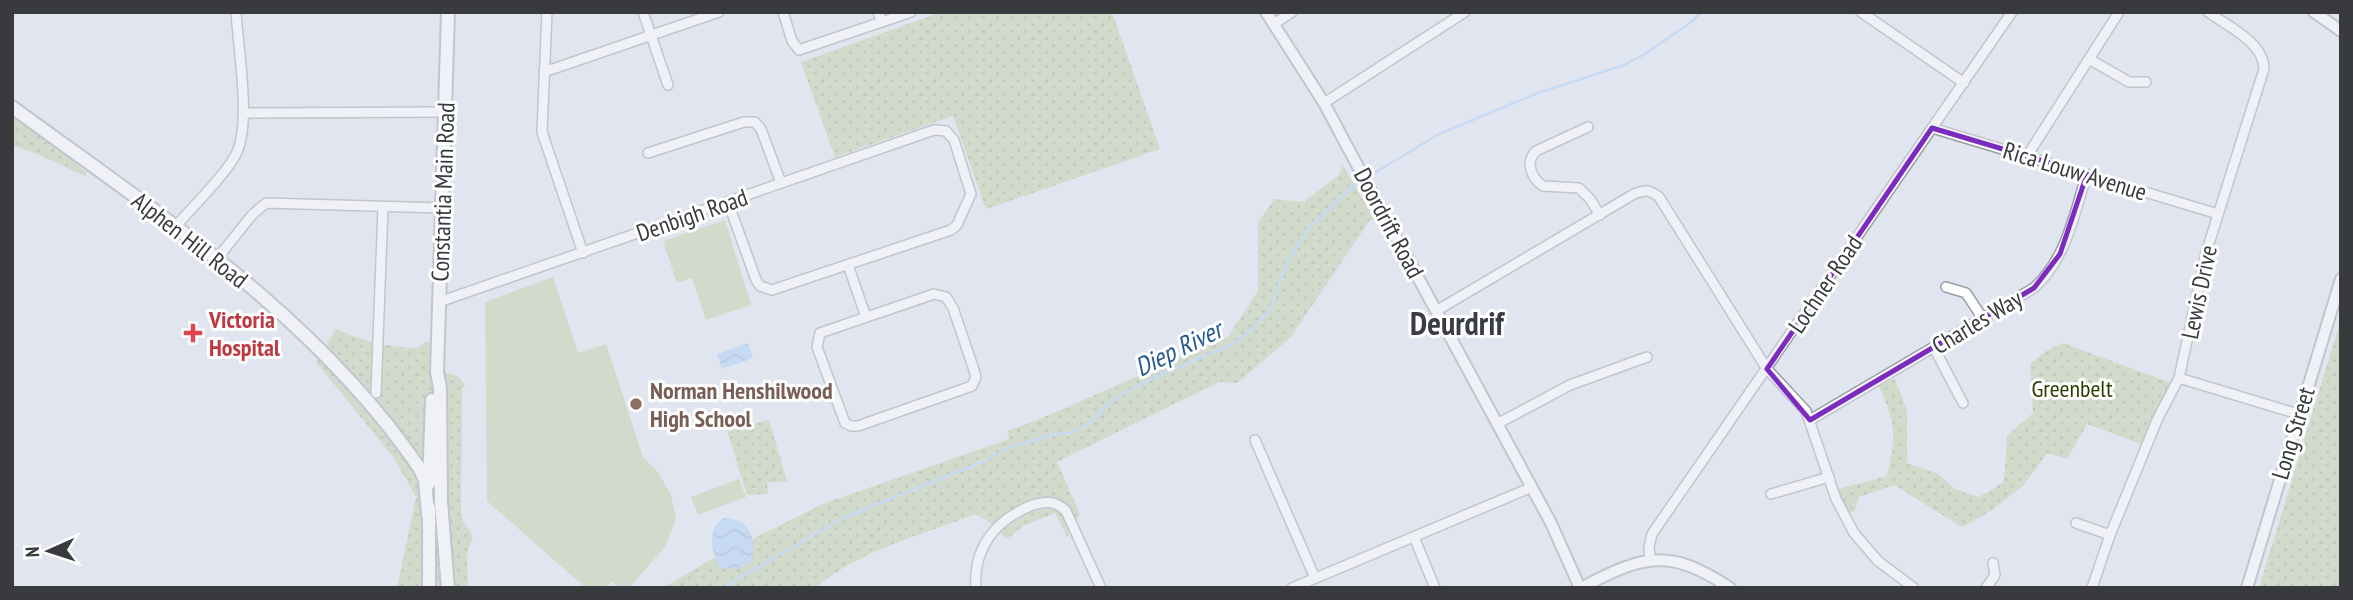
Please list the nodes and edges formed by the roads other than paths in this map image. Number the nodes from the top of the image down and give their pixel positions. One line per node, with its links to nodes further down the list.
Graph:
1 (236, 12): 29 (street)
2 (448, 12): 28 (main road, Constantia Main Road)
3 (547, 12): 22 (street)
4 (643, 12): 20 (street)
5 (719, 12): 20 (street)
6 (783, 12): 17 (street)
7 (878, 12): 17 (street)
8 (911, 12): 17 (street)
9 (1266, 12): 18 (street, Doordrift Road)
10 (1292, 12): 18 (street)
11 (1465, 12): 26 (street)
12 (1861, 12): 24 (street)
13 (2012, 12): 24 (street, Lochner Road)
14 (2119, 12): 21 (street)
15 (2208, 12): 39 (street, Lewis Drive)
16 (2314, 12): 19 (street)
17 (882, 22)
18 (1274, 24): 26 (street, Doordrift Road)
19 (2341, 31)
20 (651, 35): 22 (street); 25 (street)
21 (2089, 59): 23 (street); 33 (street)
22 (544, 72): 42 (street)
23 (2146, 82)
24 (1964, 83): 31 (street, Lochner Road)
25 (668, 85)
26 (1324, 103): 48 (street, Doordrift Road)
27 (12, 107): 41 (main road, Alphen Hill Road)
28 (445, 112): 29 (street); 38 (main road, Constantia Main Road)
29 (243, 113): 41 (street)
30 (1588, 127): 40 (street)
31 (1932, 128): 33 (street, Rica Louw Avenue); 53 (street, Lochner Road)
32 (648, 153): 35 (street)
33 (2027, 156): 34 (street, Rica Louw Avenue)
34 (2087, 174): 39 (street, Rica Louw Avenue); 50 (street, Charles Way)
35 (781, 183): 36 (street, Denbigh Road); 44 (street, Denbigh Road)
36 (728, 202): 42 (street, Denbigh Road); 44 (street)
37 (383, 207): 38 (street); 43 (street); 56 (street)
38 (442, 208): 47 (main road, Constantia Main Road)
39 (2218, 214): 55 (street, Lewis Drive)
40 (1600, 215): 48 (street); 53 (street)
41 (175, 228): 43 (main road, Alphen Hill Road)
42 (583, 253): 47 (street, Denbigh Road)
43 (216, 260): 62 (main road, Alphen Hill Road)
44 (848, 265): 49 (street)
45 (2341, 279): 58 (street, Long Street)
46 (1946, 287): 50 (street)
47 (439, 302): 54 (main road, Constantia Main Road)
48 (1436, 310): 60 (street, Doordrift Road)
49 (866, 317): 49 (street)
50 (1983, 319): 51 (street, Charles Way)
51 (1934, 348): 57 (street); 59 (street, Charles Way)
52 (1647, 357): 60 (street)
53 (1767, 369): 59 (street); 72 (street, Lochner Road)
54 (438, 372): 63 (main road, Constantia Main Road); 67 (main road, Constantia Main Road)
55 (2179, 378): 58 (street); 70 (street, Lewis Drive)
56 (376, 393)
57 (1963, 403)
58 (2298, 414): 86 (street, Long Street)
59 (1810, 419): 64 (street)
60 (1497, 424): 65 (street, Doordrift Road)
61 (1255, 440): 74 (street)
62 (409, 452): 63 (main road, Alphen Hill Road); 68 (main road, Alphen Hill Road)
63 (429, 465): 67 (main road); 68 (main road, Constantia Main Road)
64 (1829, 478): 66 (street); 83 (street)
65 (1532, 487): 71 (street); 81 (street, Doordrift Road)
66 (1771, 494)
67 (441, 502): 76 (main road, Constantia Main Road)
68 (428, 515): 75 (main road, Constantia Main Road)
69 (2076, 523): 70 (street)
70 (2110, 535): 85 (street, Lewis Drive)
71 (1414, 537): 74 (street); 80 (street)
72 (1650, 560): 81 (street); 82 (street)
73 (1993, 563): 84 (street)
74 (1315, 578): 79 (street)
75 (429, 588)
76 (447, 588)
77 (976, 588): 78 (street)
78 (1101, 588)
79 (1292, 588)
80 (1435, 588)
81 (1581, 588)
82 (1730, 588)
83 (1914, 588)
84 (1986, 588)
85 (2092, 588)
86 (2247, 588)

